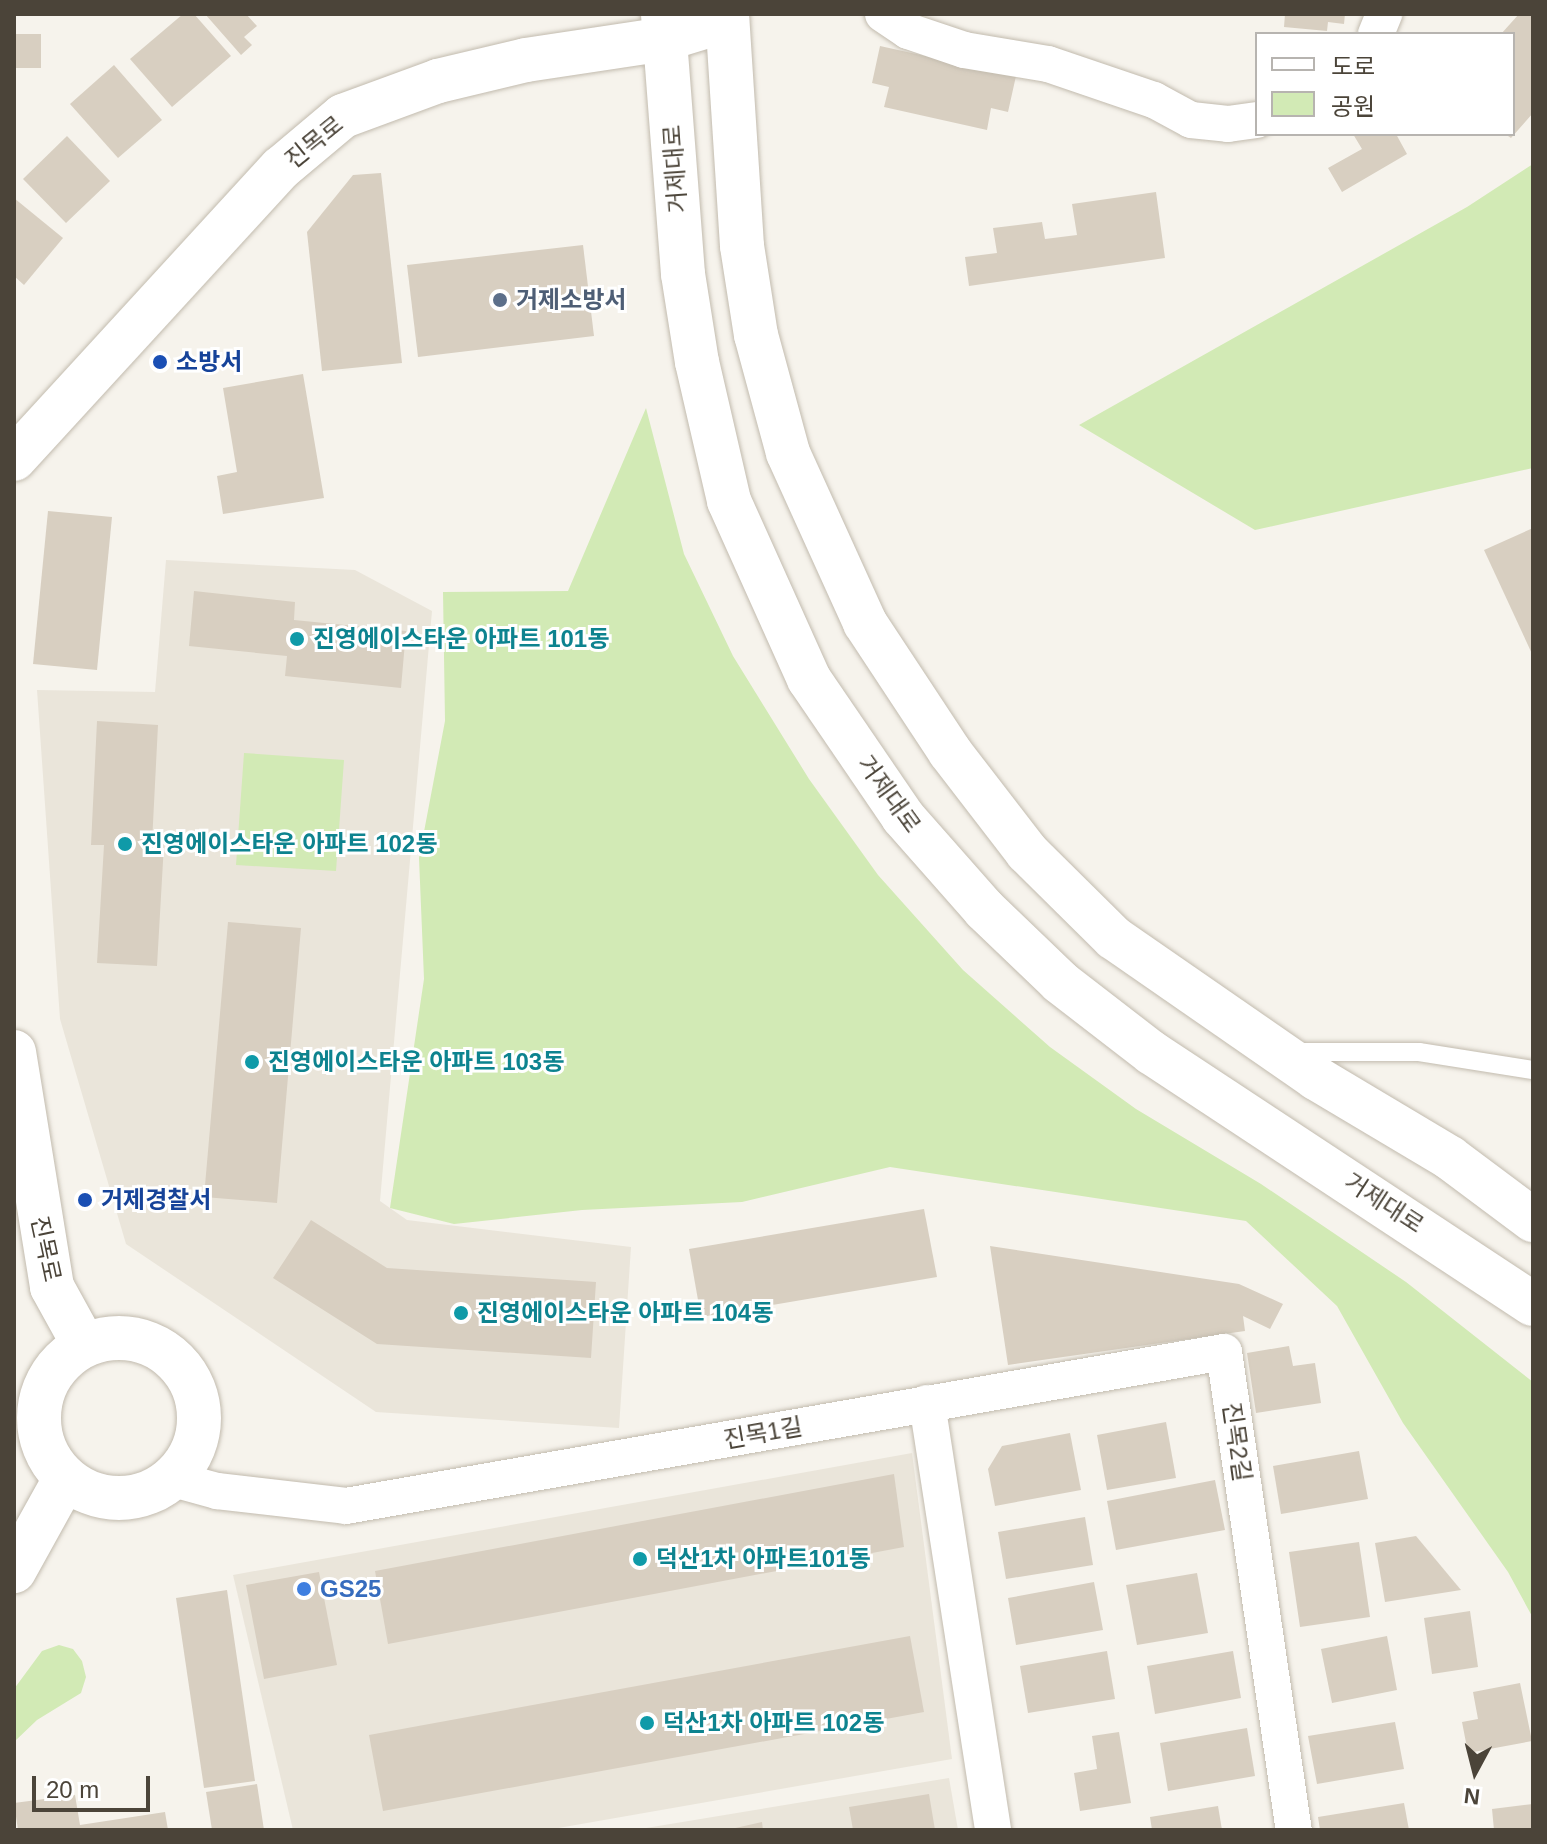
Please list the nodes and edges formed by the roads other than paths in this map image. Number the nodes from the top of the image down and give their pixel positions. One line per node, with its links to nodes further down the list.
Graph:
1 (883, 14): 4 (street)
2 (731, 16): 3 (street, 진목로); 7 (street)
3 (664, 27): 5 (street, 진목로); 10 (street, 거제대로)
4 (1255, 120)
5 (15, 454)
6 (14, 1052): 11 (street, 진목로)
7 (1276, 1052): 8 (lane); 9 (street)
8 (1533, 1070)
9 (1533, 1220)
10 (1533, 1304)
11 (84, 1345): 13 (street); 14 (street)
12 (927, 1403): 14 (street, 진목1길); 16 (street); 17 (street, 진목2길)
13 (65, 1479): 14 (street); 15 (street)
14 (173, 1479)
15 (14, 1571)
16 (993, 1830)
17 (1294, 1830)

